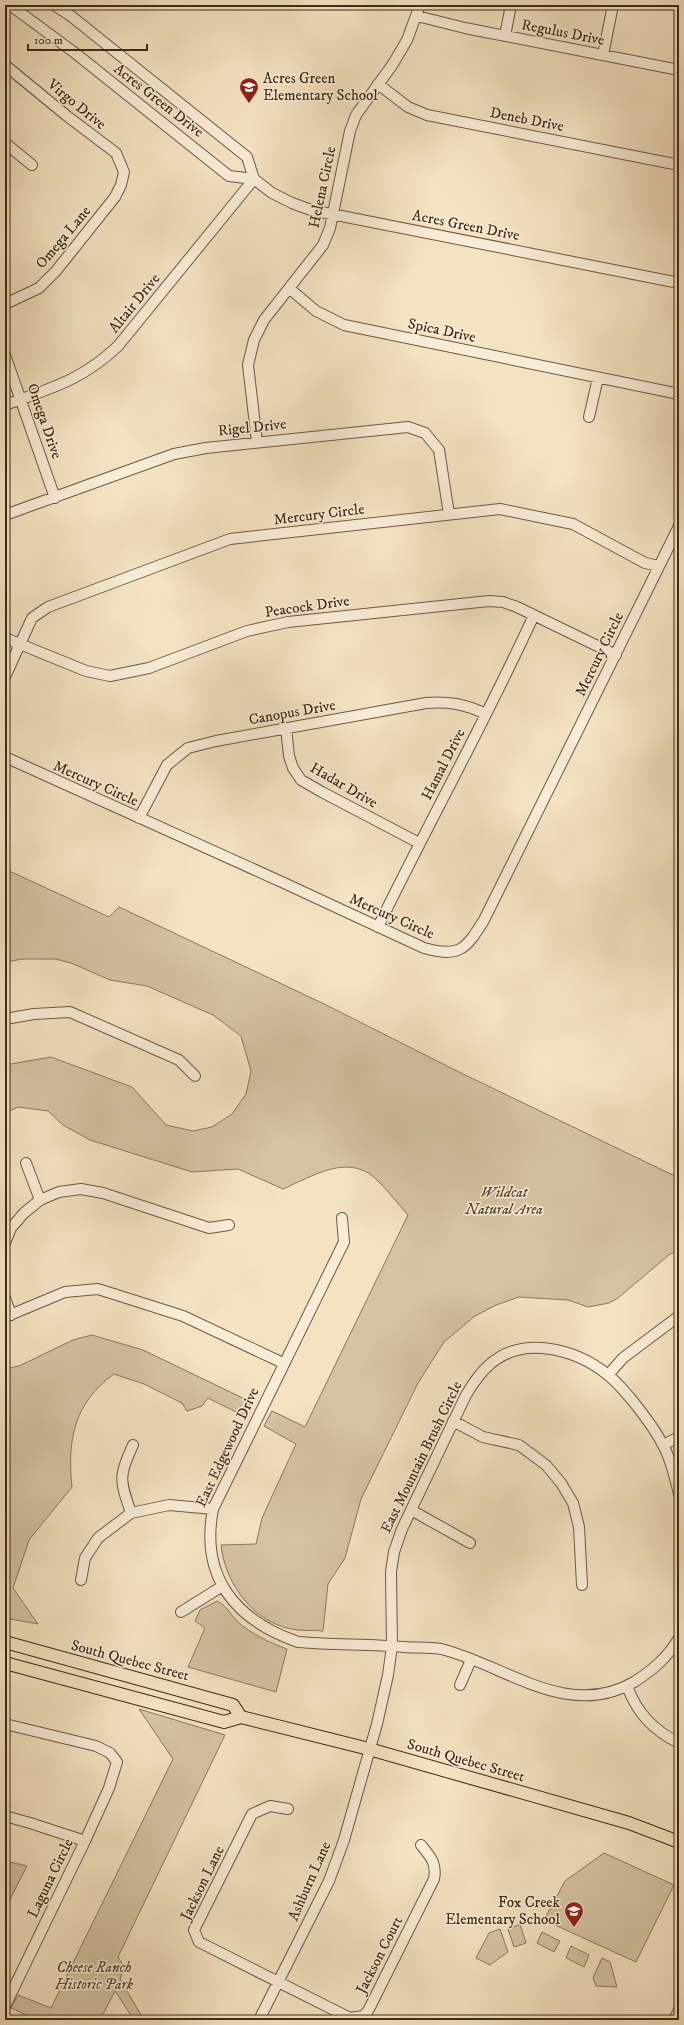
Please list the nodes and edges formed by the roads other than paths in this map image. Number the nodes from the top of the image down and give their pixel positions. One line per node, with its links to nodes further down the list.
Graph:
1 (10, 5): 16 (street, Acres Green Drive)
2 (54, 5): 16 (street, Acres Green Drive)
3 (420, 5): 6 (street, Helena Circle)
4 (511, 5): 7 (street)
5 (613, 5): 8 (street)
6 (418, 16): 7 (street, Regulus Drive); 11 (street, Helena Circle)
7 (506, 36): 8 (street, Regulus Drive)
8 (603, 55): 10 (street, Regulus Drive)
9 (5, 65): 15 (street, Virgo Drive)
10 (679, 70)
11 (378, 84): 14 (street, Deneb Drive); 17 (street, Helena Circle)
12 (5, 143): 13 (street)
13 (32, 165)
14 (679, 165)
15 (124, 172): 20 (street, Omega Lane)
16 (254, 179): 17 (street, Acres Green Drive); 24 (street, Altair Drive)
17 (333, 214): 18 (street, Acres Green Drive); 19 (street, Helena Circle)
18 (679, 283)
19 (290, 288): 22 (street, Spica Drive); 27 (street, Helena Circle)
20 (5, 304)
21 (5, 355): 24 (street, Omega Drive)
22 (598, 378): 23 (street, Spica Drive); 26 (street)
23 (679, 394)
24 (21, 399): 25 (street, Altair Drive); 28 (street, Omega Drive)
25 (5, 406)
26 (588, 417)
27 (257, 442): 28 (street, Rigel Drive); 29 (street, Rigel Drive)
28 (55, 498): 30 (street, Rigel Drive)
29 (449, 514): 32 (street, Mercury Circle); 35 (street, Mercury Circle)
30 (5, 515)
31 (679, 526): 32 (street)
32 (659, 566): 36 (street, Mercury Circle)
33 (534, 615): 35 (street, Peacock Drive); 36 (street, Peacock Drive); 38 (street, Hamal Drive)
34 (5, 638): 35 (street, Peacock Drive)
35 (19, 644): 37 (street, Mercury Circle)
36 (616, 656): 43 (street, Mercury Circle)
37 (5, 677)
38 (486, 714): 39 (street, Canopus Drive); 42 (street, Hamal Drive)
39 (286, 728): 41 (street, Canopus Drive); 42 (street, Hadar Drive)
40 (5, 757): 41 (street, Mercury Circle)
41 (139, 818): 43 (street, Mercury Circle)
42 (419, 843): 43 (street, Hamal Drive)
43 (378, 927)
44 (5, 1019): 45 (street)
45 (195, 1076)
46 (26, 1163): 47 (street)
47 (40, 1200): 49 (street); 50 (street)
48 (342, 1218): 54 (street, East Edgewood Drive)
49 (229, 1225)
50 (5, 1243)
51 (5, 1298): 52 (street)
52 (8, 1316): 54 (street)
53 (679, 1316): 55 (street)
54 (283, 1364): 61 (street, East Edgewood Drive)
55 (608, 1376): 56 (street, East Mountain Brush Circle); 59 (street, East Mountain Brush Circle)
56 (453, 1421): 62 (street, East Mountain Brush Circle); 66 (street)
57 (679, 1437): 59 (street)
58 (132, 1445): 63 (street)
59 (663, 1445): 60 (street, East Mountain Brush Circle)
60 (679, 1494)
61 (213, 1509): 63 (street); 67 (street, East Edgewood Drive)
62 (411, 1510): 64 (street); 71 (street, East Mountain Brush Circle)
63 (131, 1513): 65 (street)
64 (470, 1543)
65 (81, 1580)
66 (582, 1585)
67 (221, 1587): 68 (street); 71 (street, East Edgewood Drive)
68 (181, 1612)
69 (679, 1638): 75 (street)
70 (5, 1642): 76 (main road, South Quebec Street)
71 (392, 1646): 72 (street); 79 (street, East Mountain Brush Circle)
72 (471, 1660): 74 (street); 75 (street)
73 (5, 1663): 76 (main road, South Quebec Street)
74 (460, 1685)
75 (627, 1686): 78 (street)
76 (241, 1717): 79 (main road, South Quebec Street)
77 (5, 1724): 82 (street, Laguna Circle)
78 (679, 1743)
79 (369, 1749): 83 (main road, South Quebec Street); 85 (street, Ashburn Lane)
80 (288, 1809): 85 (street, Jackson Lane)
81 (5, 1816): 82 (street)
82 (85, 1841): 86 (street, Laguna Circle)
83 (679, 1842)
84 (421, 1845): 85 (street, Jackson Court)
85 (278, 1982): 88 (street, Ashburn Lane)
86 (5, 2006)
87 (679, 2010): 89 (street)
88 (259, 2020)
89 (674, 2020)

